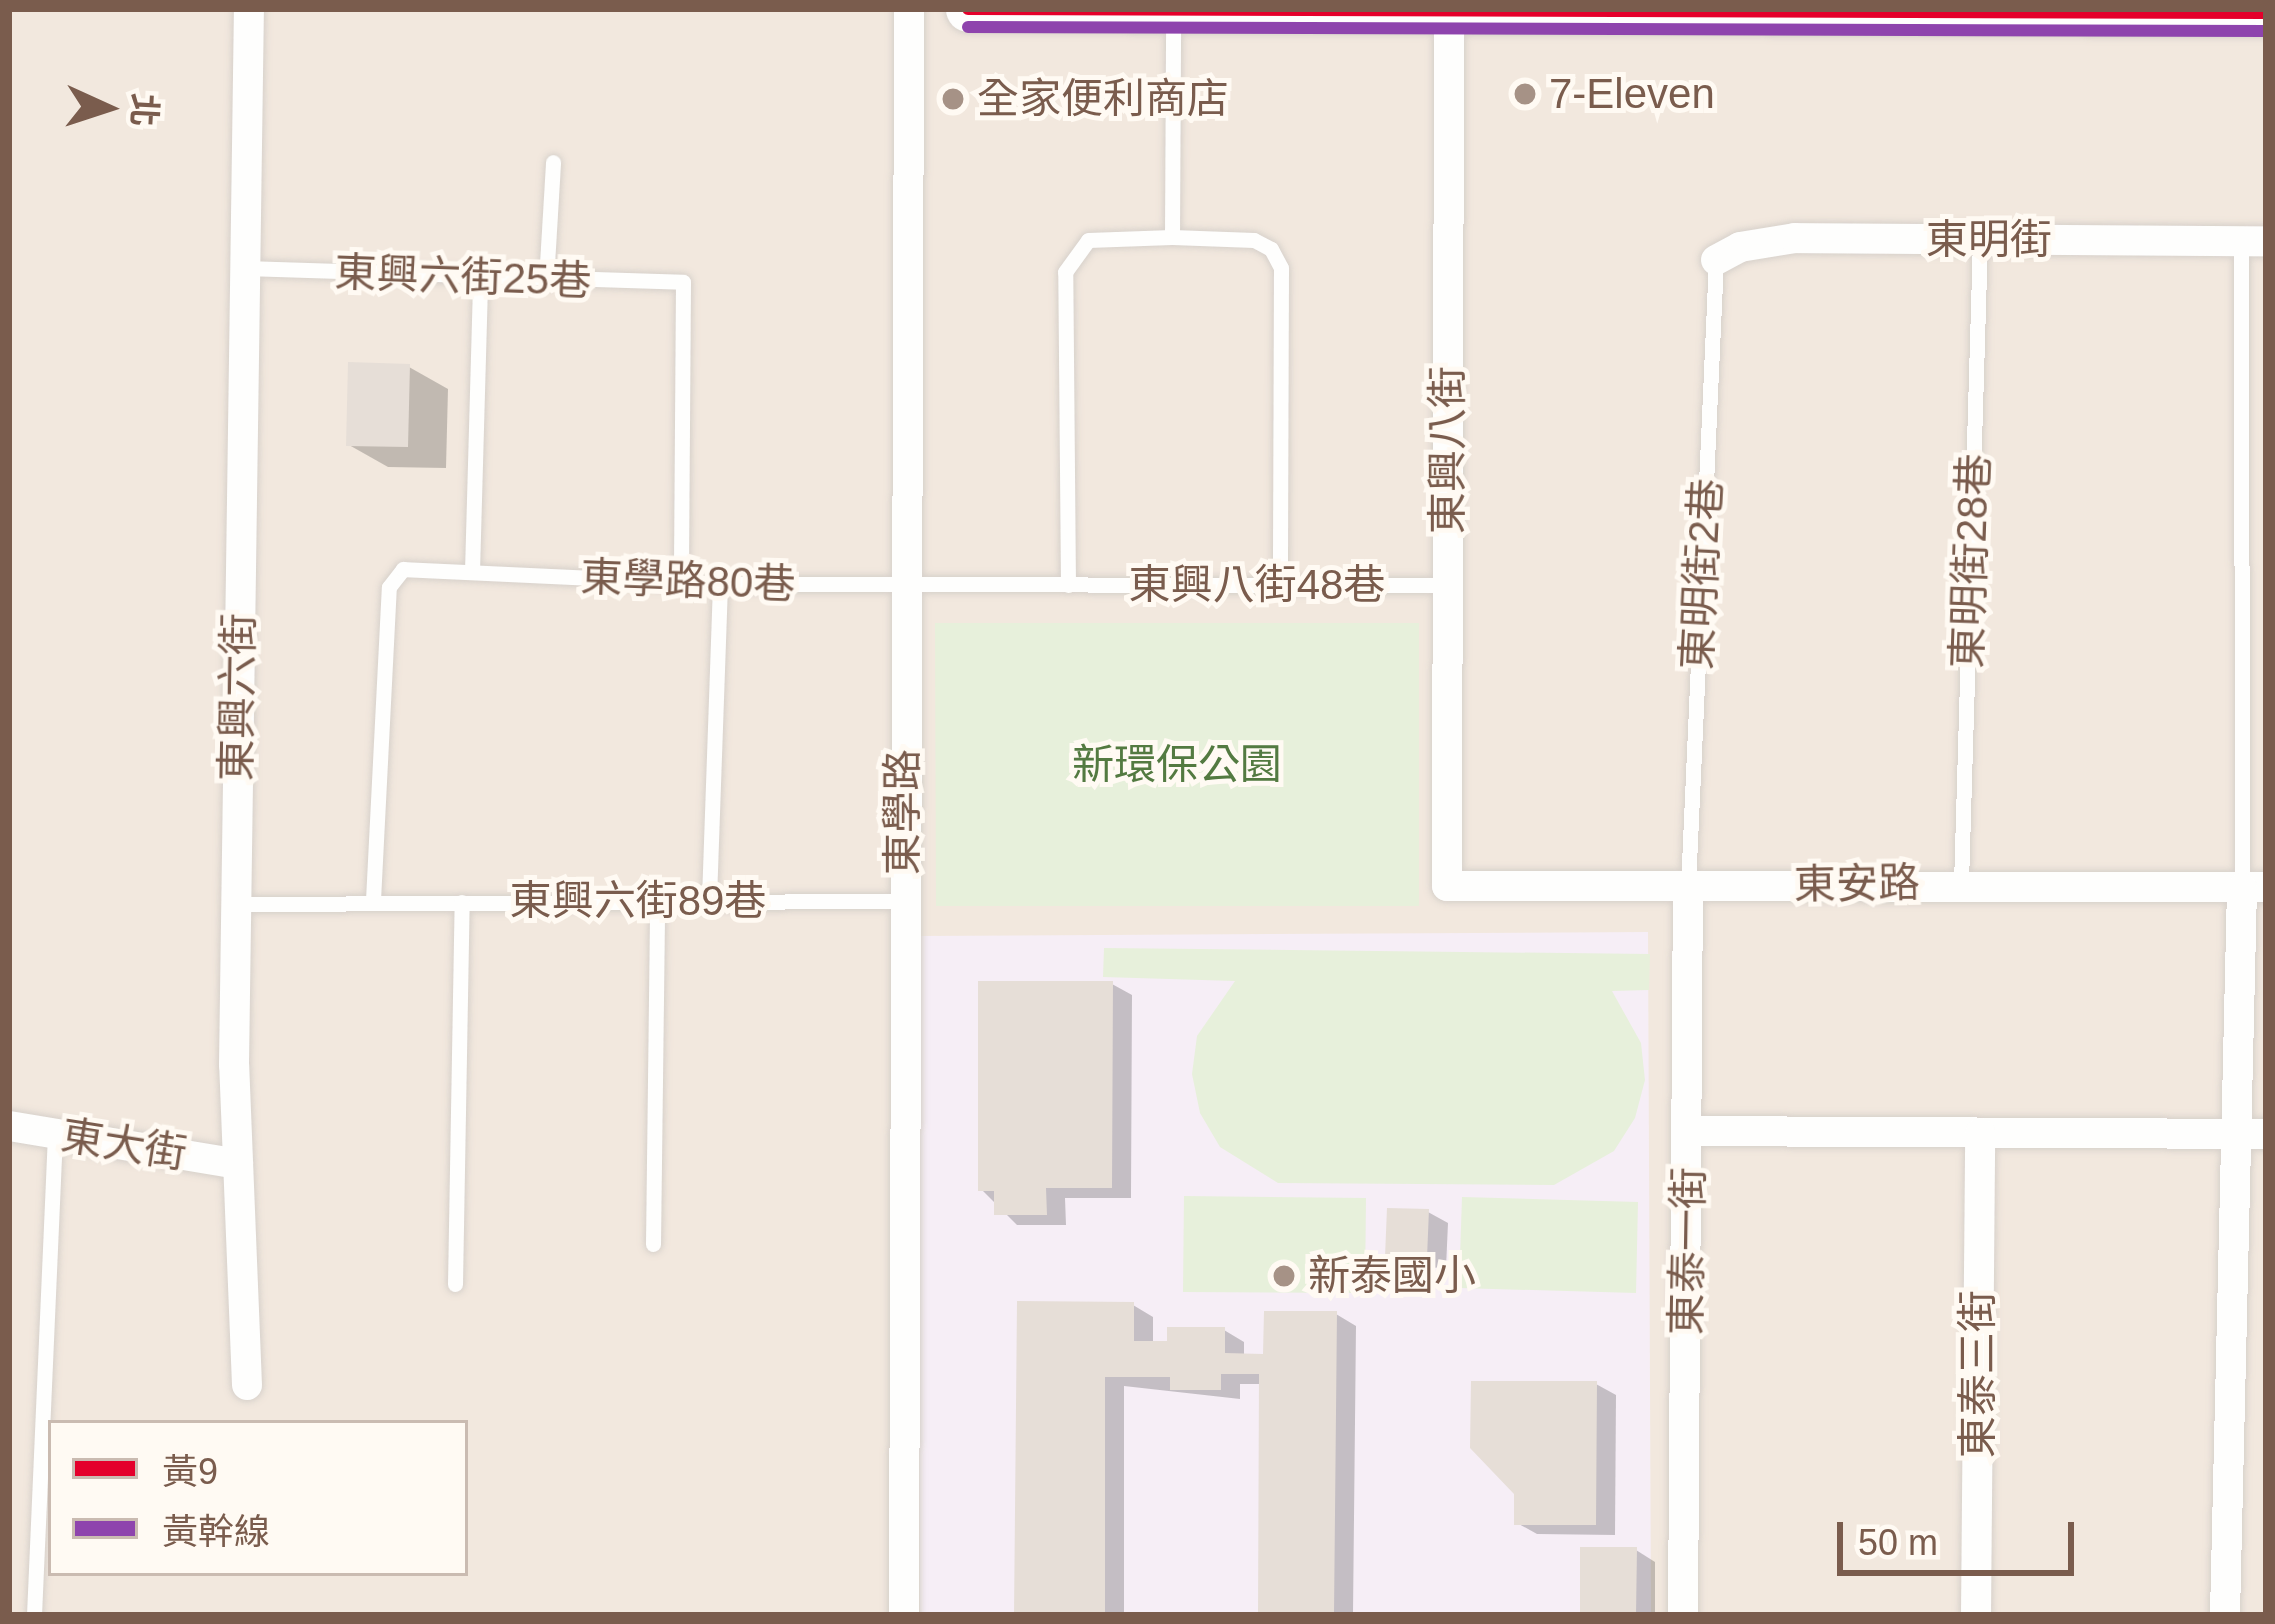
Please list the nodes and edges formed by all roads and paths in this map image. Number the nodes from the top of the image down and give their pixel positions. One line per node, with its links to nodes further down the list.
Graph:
1 (249, 9): 13 (street, 東興六街)
2 (909, 9): 22 (street, 東學路)
3 (968, 9): 5 (street)
4 (1668, 11): 6 (street); 7 (street)
5 (1173, 13): 6 (street); 9 (lane)
6 (1449, 13): 21 (street, 東興八街)
7 (2266, 13)
8 (553, 162): 15 (lane)
9 (1172, 237): 19 (lane); 20 (lane)
10 (1980, 240): 11 (street, 東明街); 12 (street, 東明街); 23 (lane, 東明街28巷)
11 (2253, 241): 26 (lane)
12 (1716, 260): 25 (lane, 東明街2巷)
13 (244, 268): 14 (lane, 東興六街25巷); 32 (street, 東興六街)
14 (480, 280): 15 (lane, 東興六街25巷); 16 (lane)
15 (546, 281): 17 (lane, 東興六街25巷)
16 (472, 571): 17 (lane, 東學路80巷); 28 (lane)
17 (681, 583): 18 (lane, 東學路80巷)
18 (720, 584): 22 (lane, 東學路80巷); 27 (lane)
19 (1280, 584): 20 (lane, 東興八街48巷); 21 (lane, 東興八街48巷)
20 (1067, 585): 22 (lane, 東學路80巷)
21 (1447, 585): 24 (street, 東興八街)
22 (904, 586): 30 (street, 東學路)
23 (1961, 883): 25 (street, 東安路); 26 (street, 東安路)
24 (1447, 886): 25 (street, 東安路)
25 (1688, 887): 34 (street, 東泰一街)
26 (2254, 887): 37 (street)
27 (709, 899): 29 (lane, 東興六街89巷); 30 (lane, 東興六街89巷)
28 (373, 900): 31 (lane, 東興六街89巷); 32 (lane, 東興六街89巷)
29 (657, 900): 31 (lane, 東興六街89巷); 39 (lane)
30 (902, 901): 44 (street, 東學路)
31 (462, 902): 40 (lane)
32 (236, 904): 38 (street, 東興六街)
33 (9, 1126): 36 (street, 東大街)
34 (1690, 1131): 35 (street); 45 (street, 東泰一街)
35 (1980, 1133): 37 (street); 46 (street, 東泰三街)
36 (55, 1134): 38 (street, 東大街); 42 (lane)
37 (2251, 1134): 47 (street)
38 (238, 1164): 41 (street, 東興六街)
39 (653, 1244)
40 (455, 1284)
41 (248, 1385)
42 (44, 1535): 43 (lane)
43 (34, 1615)
44 (904, 1615)
45 (1683, 1615)
46 (1976, 1615)
47 (2225, 1615)

